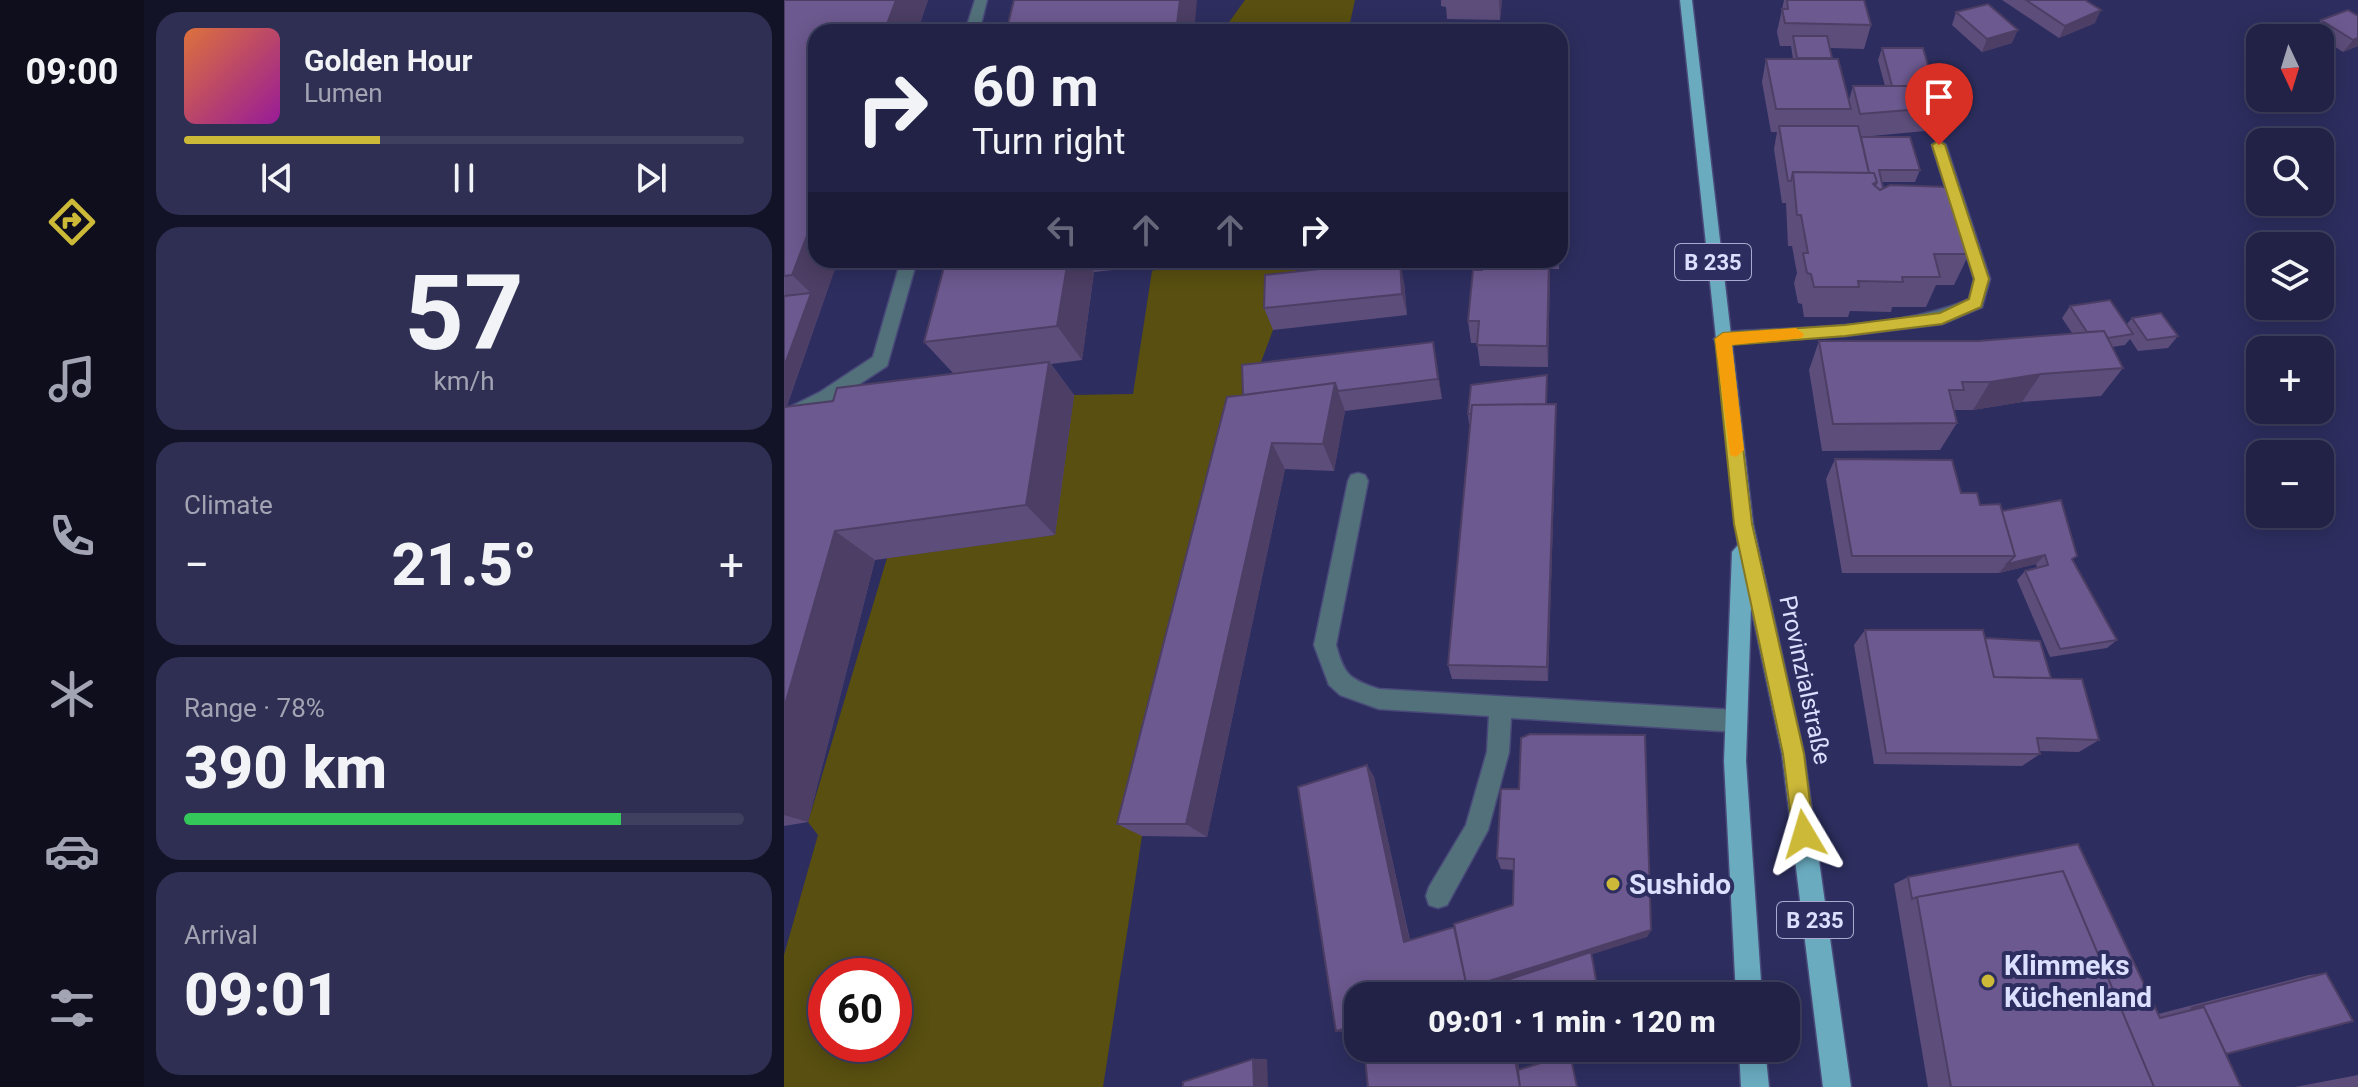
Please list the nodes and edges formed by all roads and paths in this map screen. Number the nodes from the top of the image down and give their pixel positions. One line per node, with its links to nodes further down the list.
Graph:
1 (981, 0): 3 (lane)
2 (1686, 0): 6 (main road, Provinzialstraße / B 235)
3 (974, 24)
4 (1939, 145): 6 (lane)
5 (907, 268): 7 (lane)
6 (1723, 339): 9 (main road, Provinzialstraße / B 235)
7 (784, 418)
8 (1358, 481): 10 (lane)
9 (1743, 524): 11 (main road, Provinzialstraße / B 235); 16 (main road, Provinzialstraße / B 235)
10 (1501, 706): 11 (lane); 12 (lane)
11 (1736, 721): 13 (main road, Provinzialstraße / B 235)
12 (1438, 896)
13 (1748, 982)
14 (1753, 1062): 15 (main road)
15 (1755, 1087)
16 (1837, 1087)

